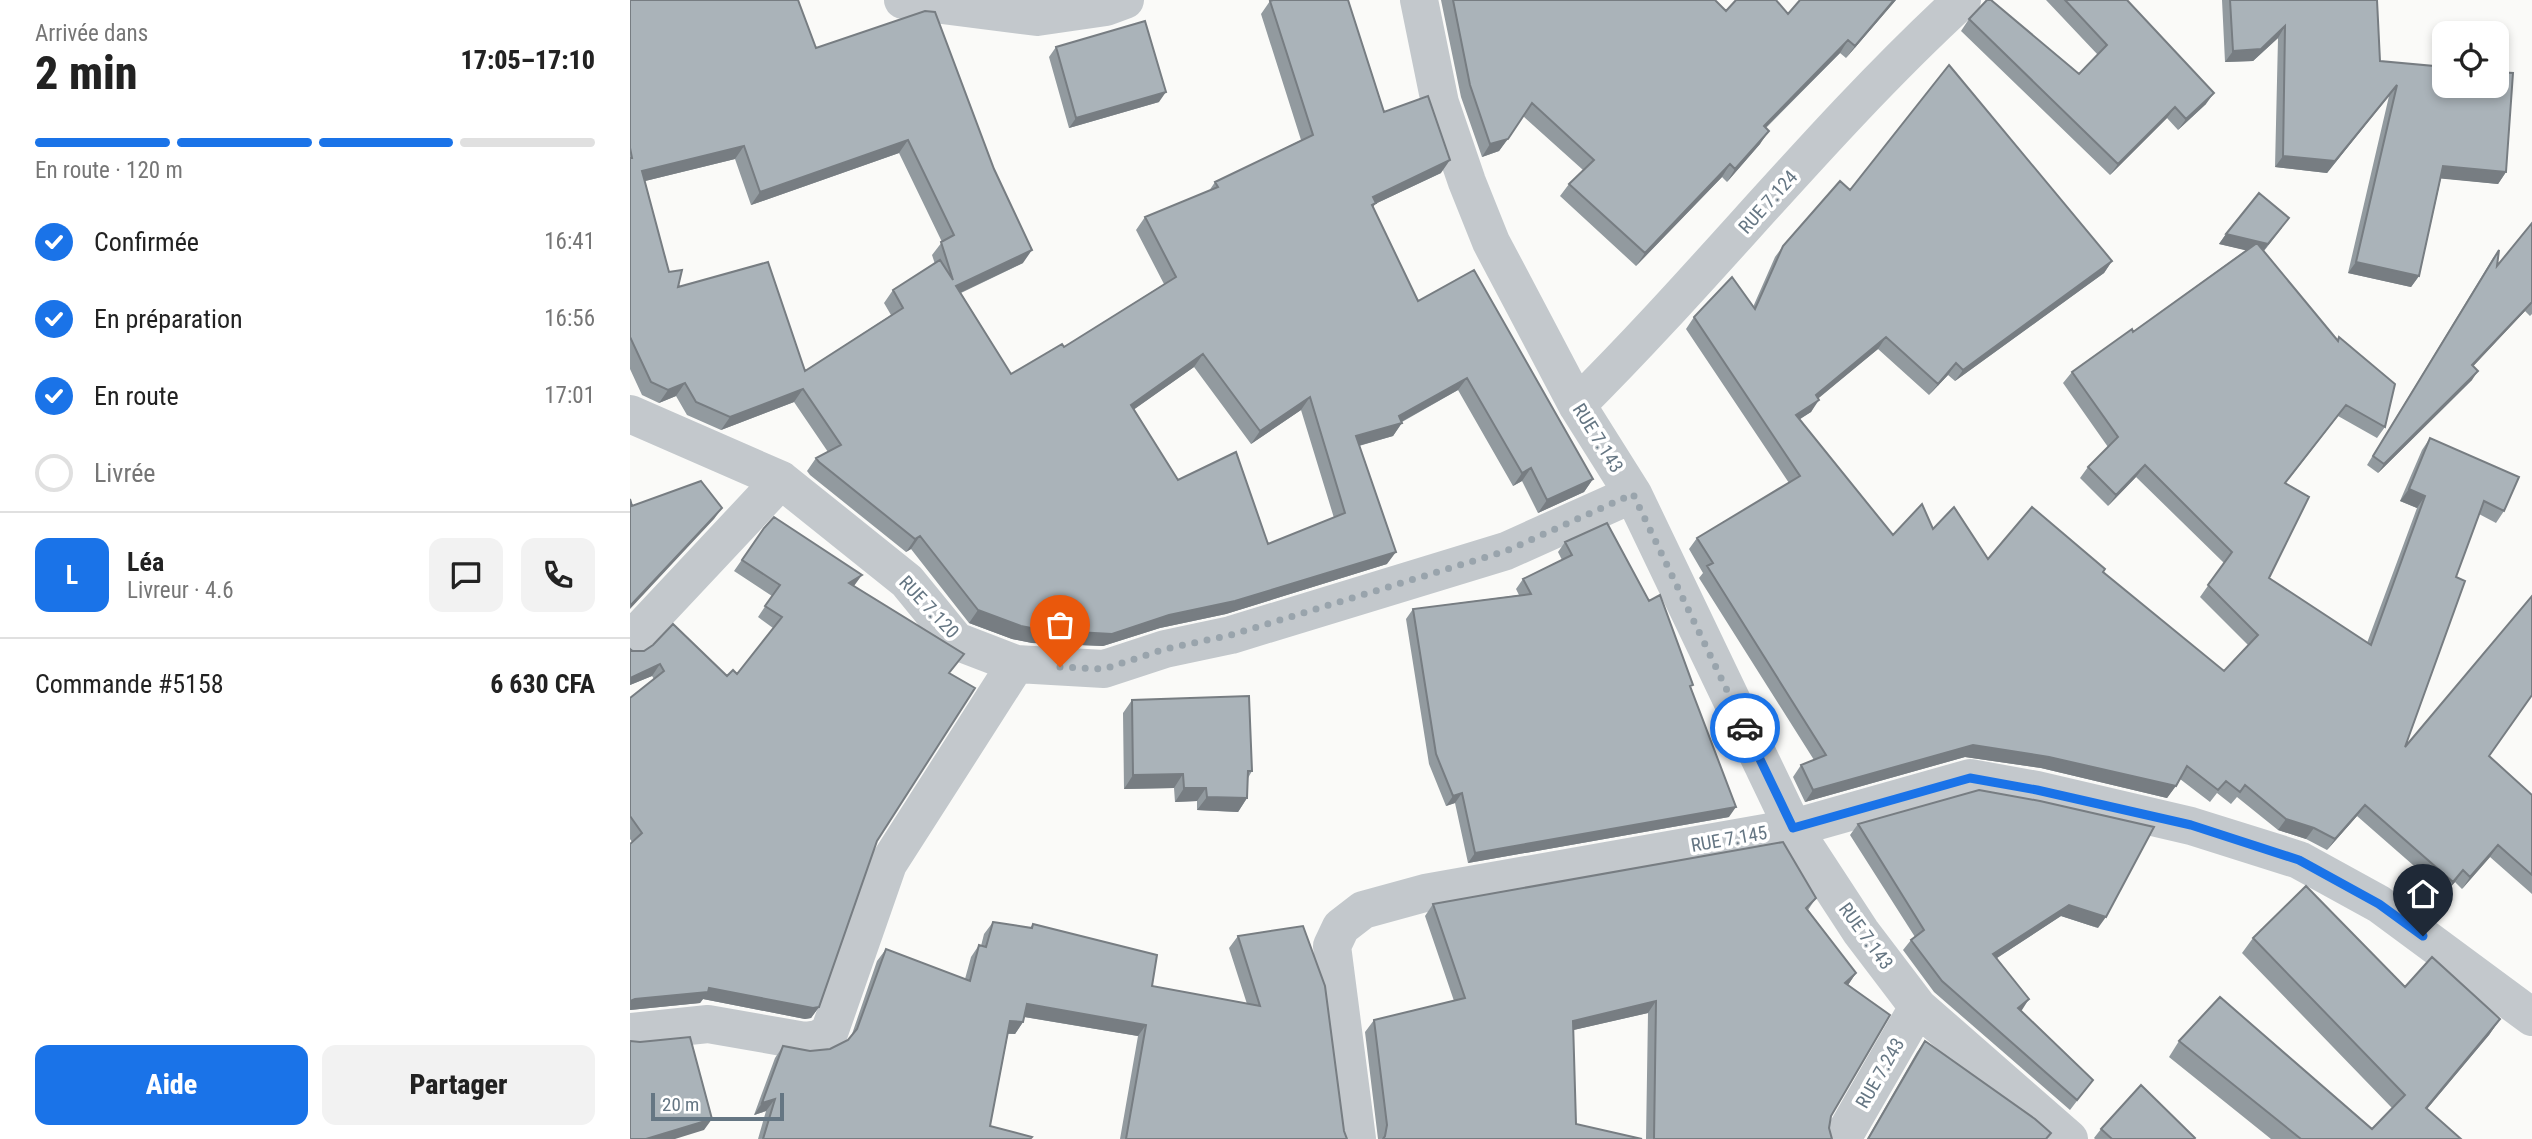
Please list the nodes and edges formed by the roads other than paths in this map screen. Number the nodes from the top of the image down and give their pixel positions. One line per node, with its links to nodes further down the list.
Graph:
1 (903, 0): 2 (street)
2 (1125, 0)
3 (1419, 0): 5 (street, RUE 7.143)
4 (1962, 0): 5 (street, RUE 7.124)
5 (1577, 405): 8 (street, RUE 7.143)
6 (630, 414): 7 (street, RUE 7.120)
7 (781, 480): 9 (street); 10 (street, RUE 7.120)
8 (1633, 494): 10 (street, RUE 7.120); 11 (street, RUE 7.143)
9 (630, 641)
10 (1016, 664): 14 (street)
11 (1793, 828): 12 (street, RUE 7.143); 13 (street, RUE 7.145); 15 (street, RUE 7.145)
12 (1918, 1007): 16 (street, RUE 7.243); 17 (street, RUE 7.143)
13 (2532, 1017)
14 (630, 1032)
15 (1357, 1139)
16 (1842, 1139)
17 (2068, 1139)

